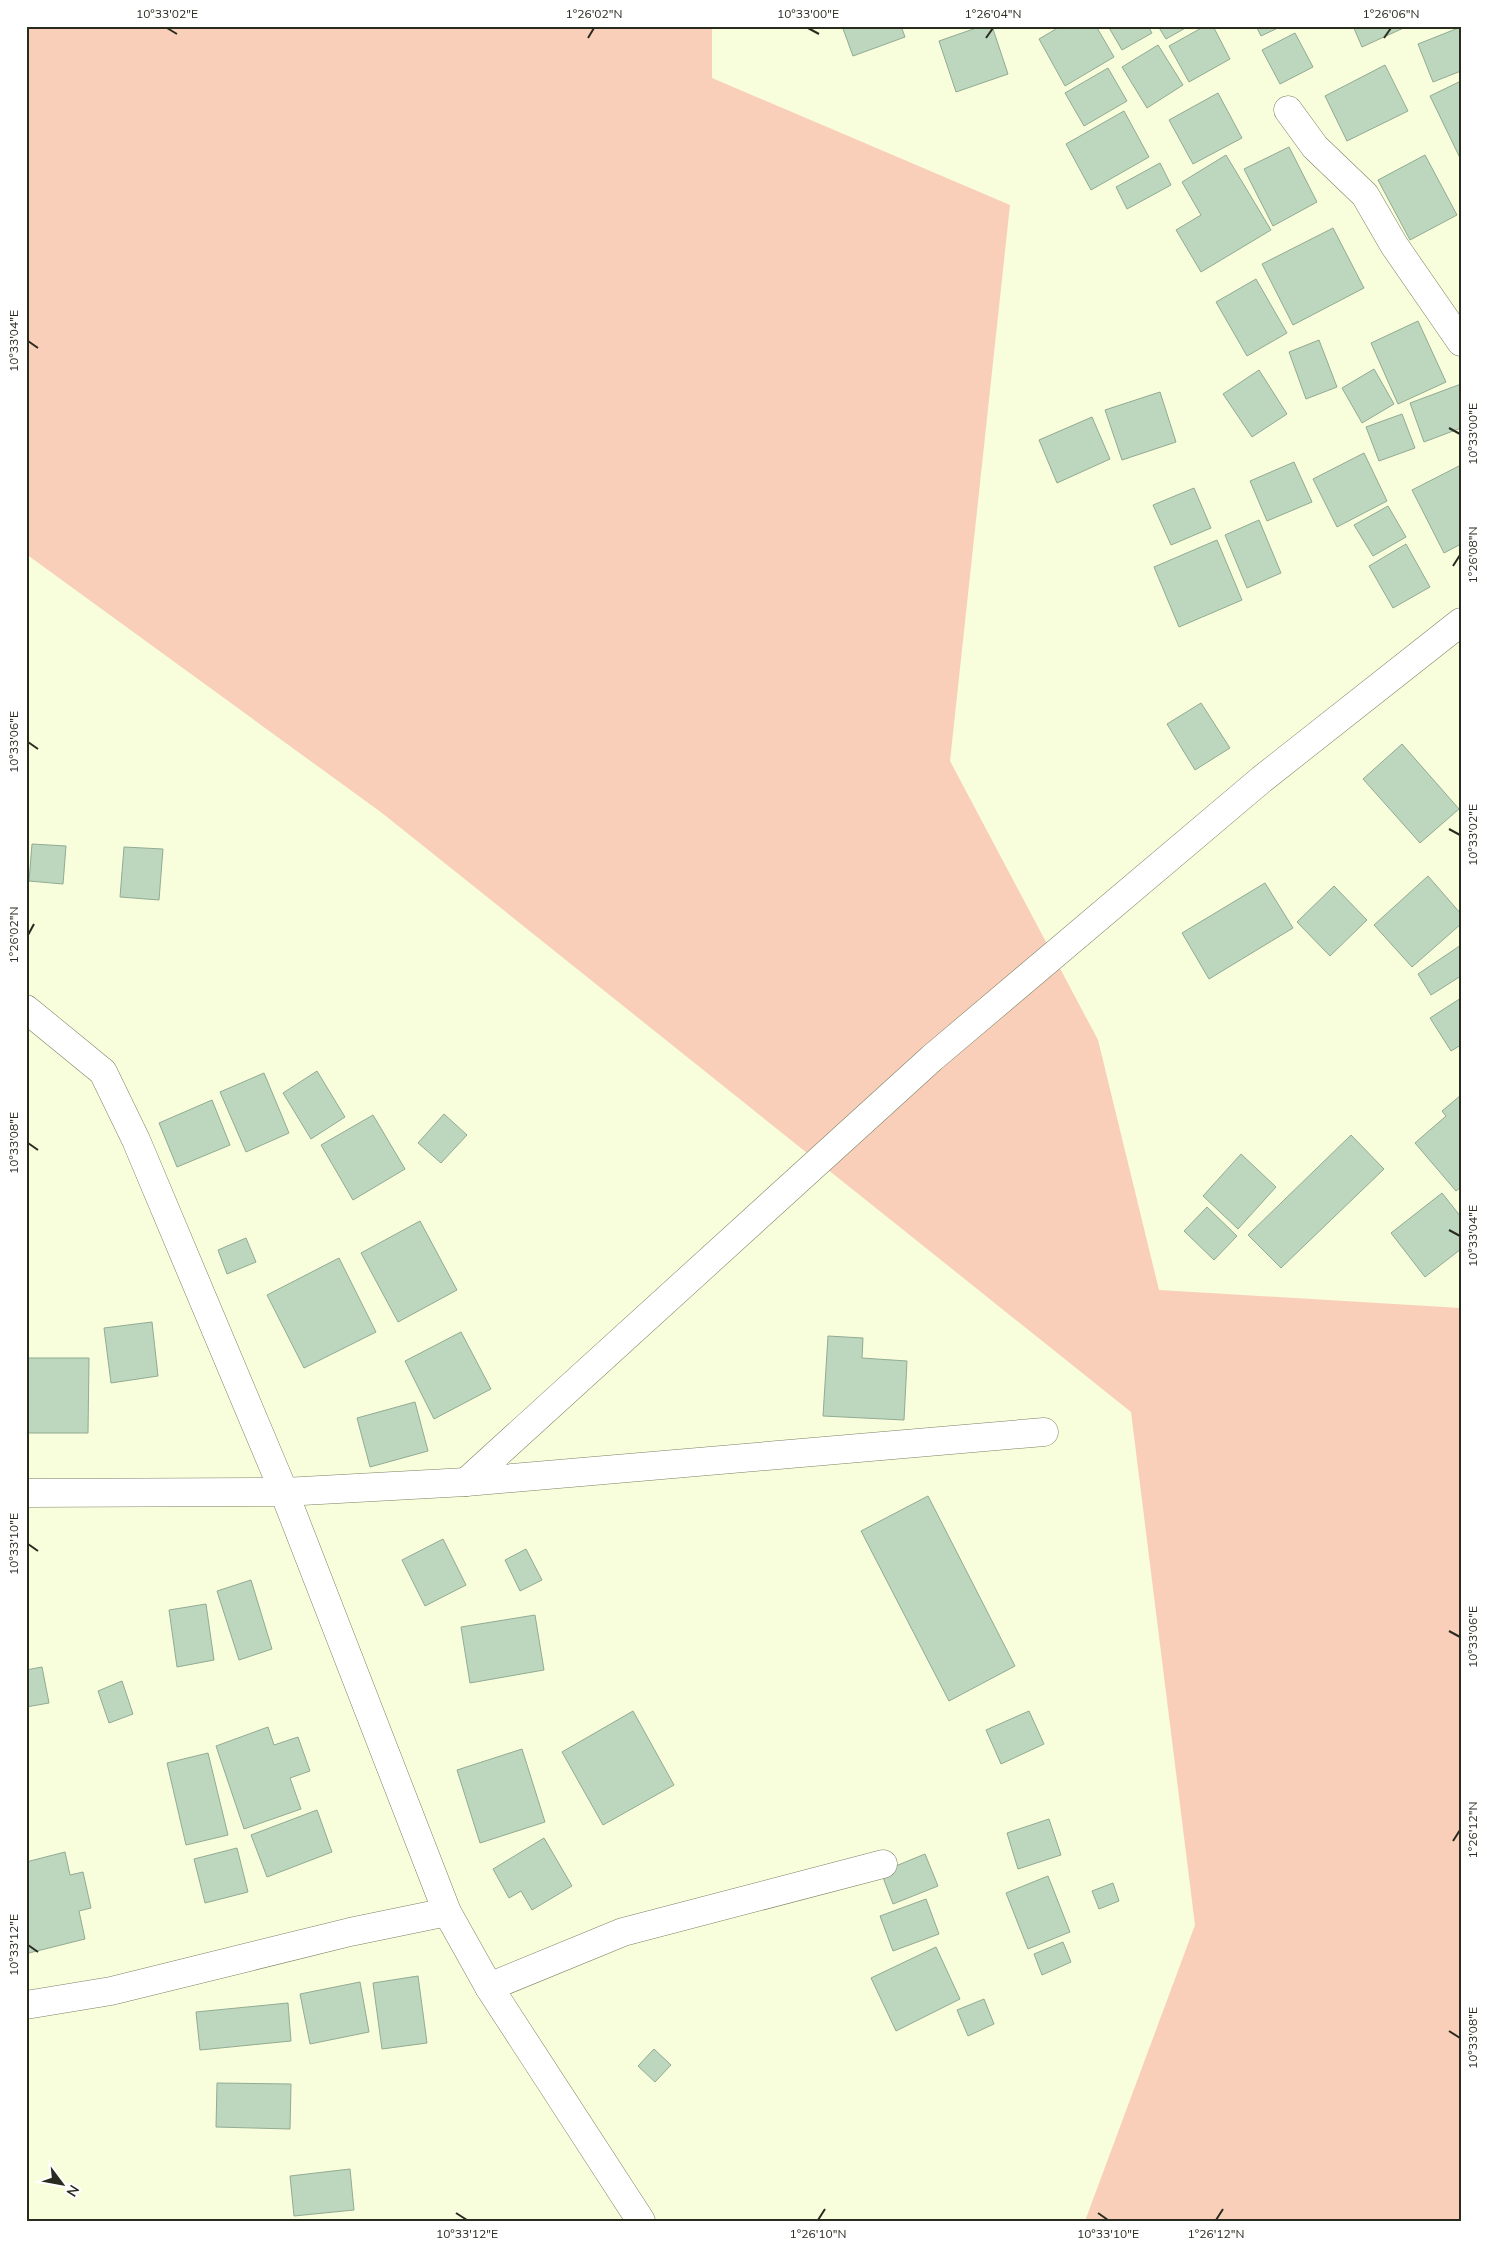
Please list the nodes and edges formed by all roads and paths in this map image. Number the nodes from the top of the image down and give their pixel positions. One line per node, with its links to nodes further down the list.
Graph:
1 (1288, 110): 2 (street)
2 (1461, 342)
3 (1461, 622): 6 (street)
4 (26, 1009): 7 (street)
5 (1044, 1432): 6 (street)
6 (466, 1482): 7 (street)
7 (284, 1492): 8 (street); 10 (street)
8 (26, 1493)
9 (883, 1864): 11 (street)
10 (447, 1912): 11 (street); 12 (street)
11 (489, 1987): 13 (street)
12 (26, 2005)
13 (641, 2221)

